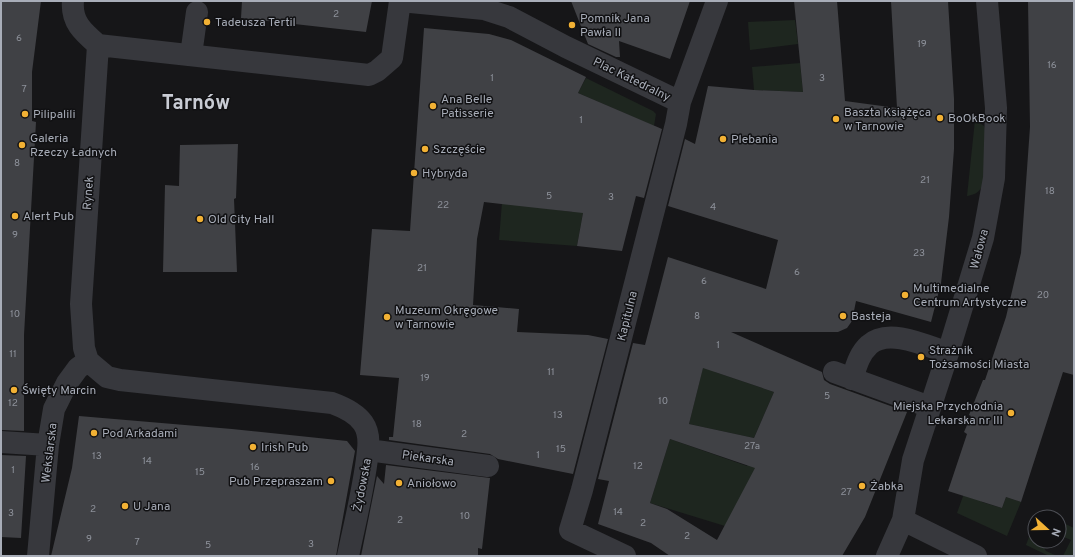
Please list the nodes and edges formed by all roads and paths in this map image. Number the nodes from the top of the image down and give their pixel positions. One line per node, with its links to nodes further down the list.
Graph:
1 (73, 1): 7 (street)
2 (400, 1): 5 (street, Plac Katedralny); 8 (street)
3 (717, 1): 9 (street, Plac Katedralny)
4 (987, 1): 10 (street, Wałowa)
5 (512, 9): 9 (street, Plac Katedralny)
6 (197, 12): 8 (street)
7 (98, 45): 8 (street); 11 (street, Rynek)
8 (191, 55)
9 (680, 102): 20 (street, Kapitulna)
10 (948, 353): 12 (street, Wałowa); 12 (street)
11 (88, 361): 14 (street, Wekslarska); 15 (street, Żydowska)
12 (930, 407): 17 (street, Wałowa)
13 (1, 442): 14 (street)
14 (48, 446): 18 (street, Wekslarska)
15 (368, 450): 16 (street, Piekarska); 19 (street, Żydowska)
16 (488, 466)
17 (903, 520): 21 (street, Wałowa); 22 (street)
18 (38, 556)
19 (348, 556)
20 (625, 556)
21 (887, 556)
22 (976, 556)

